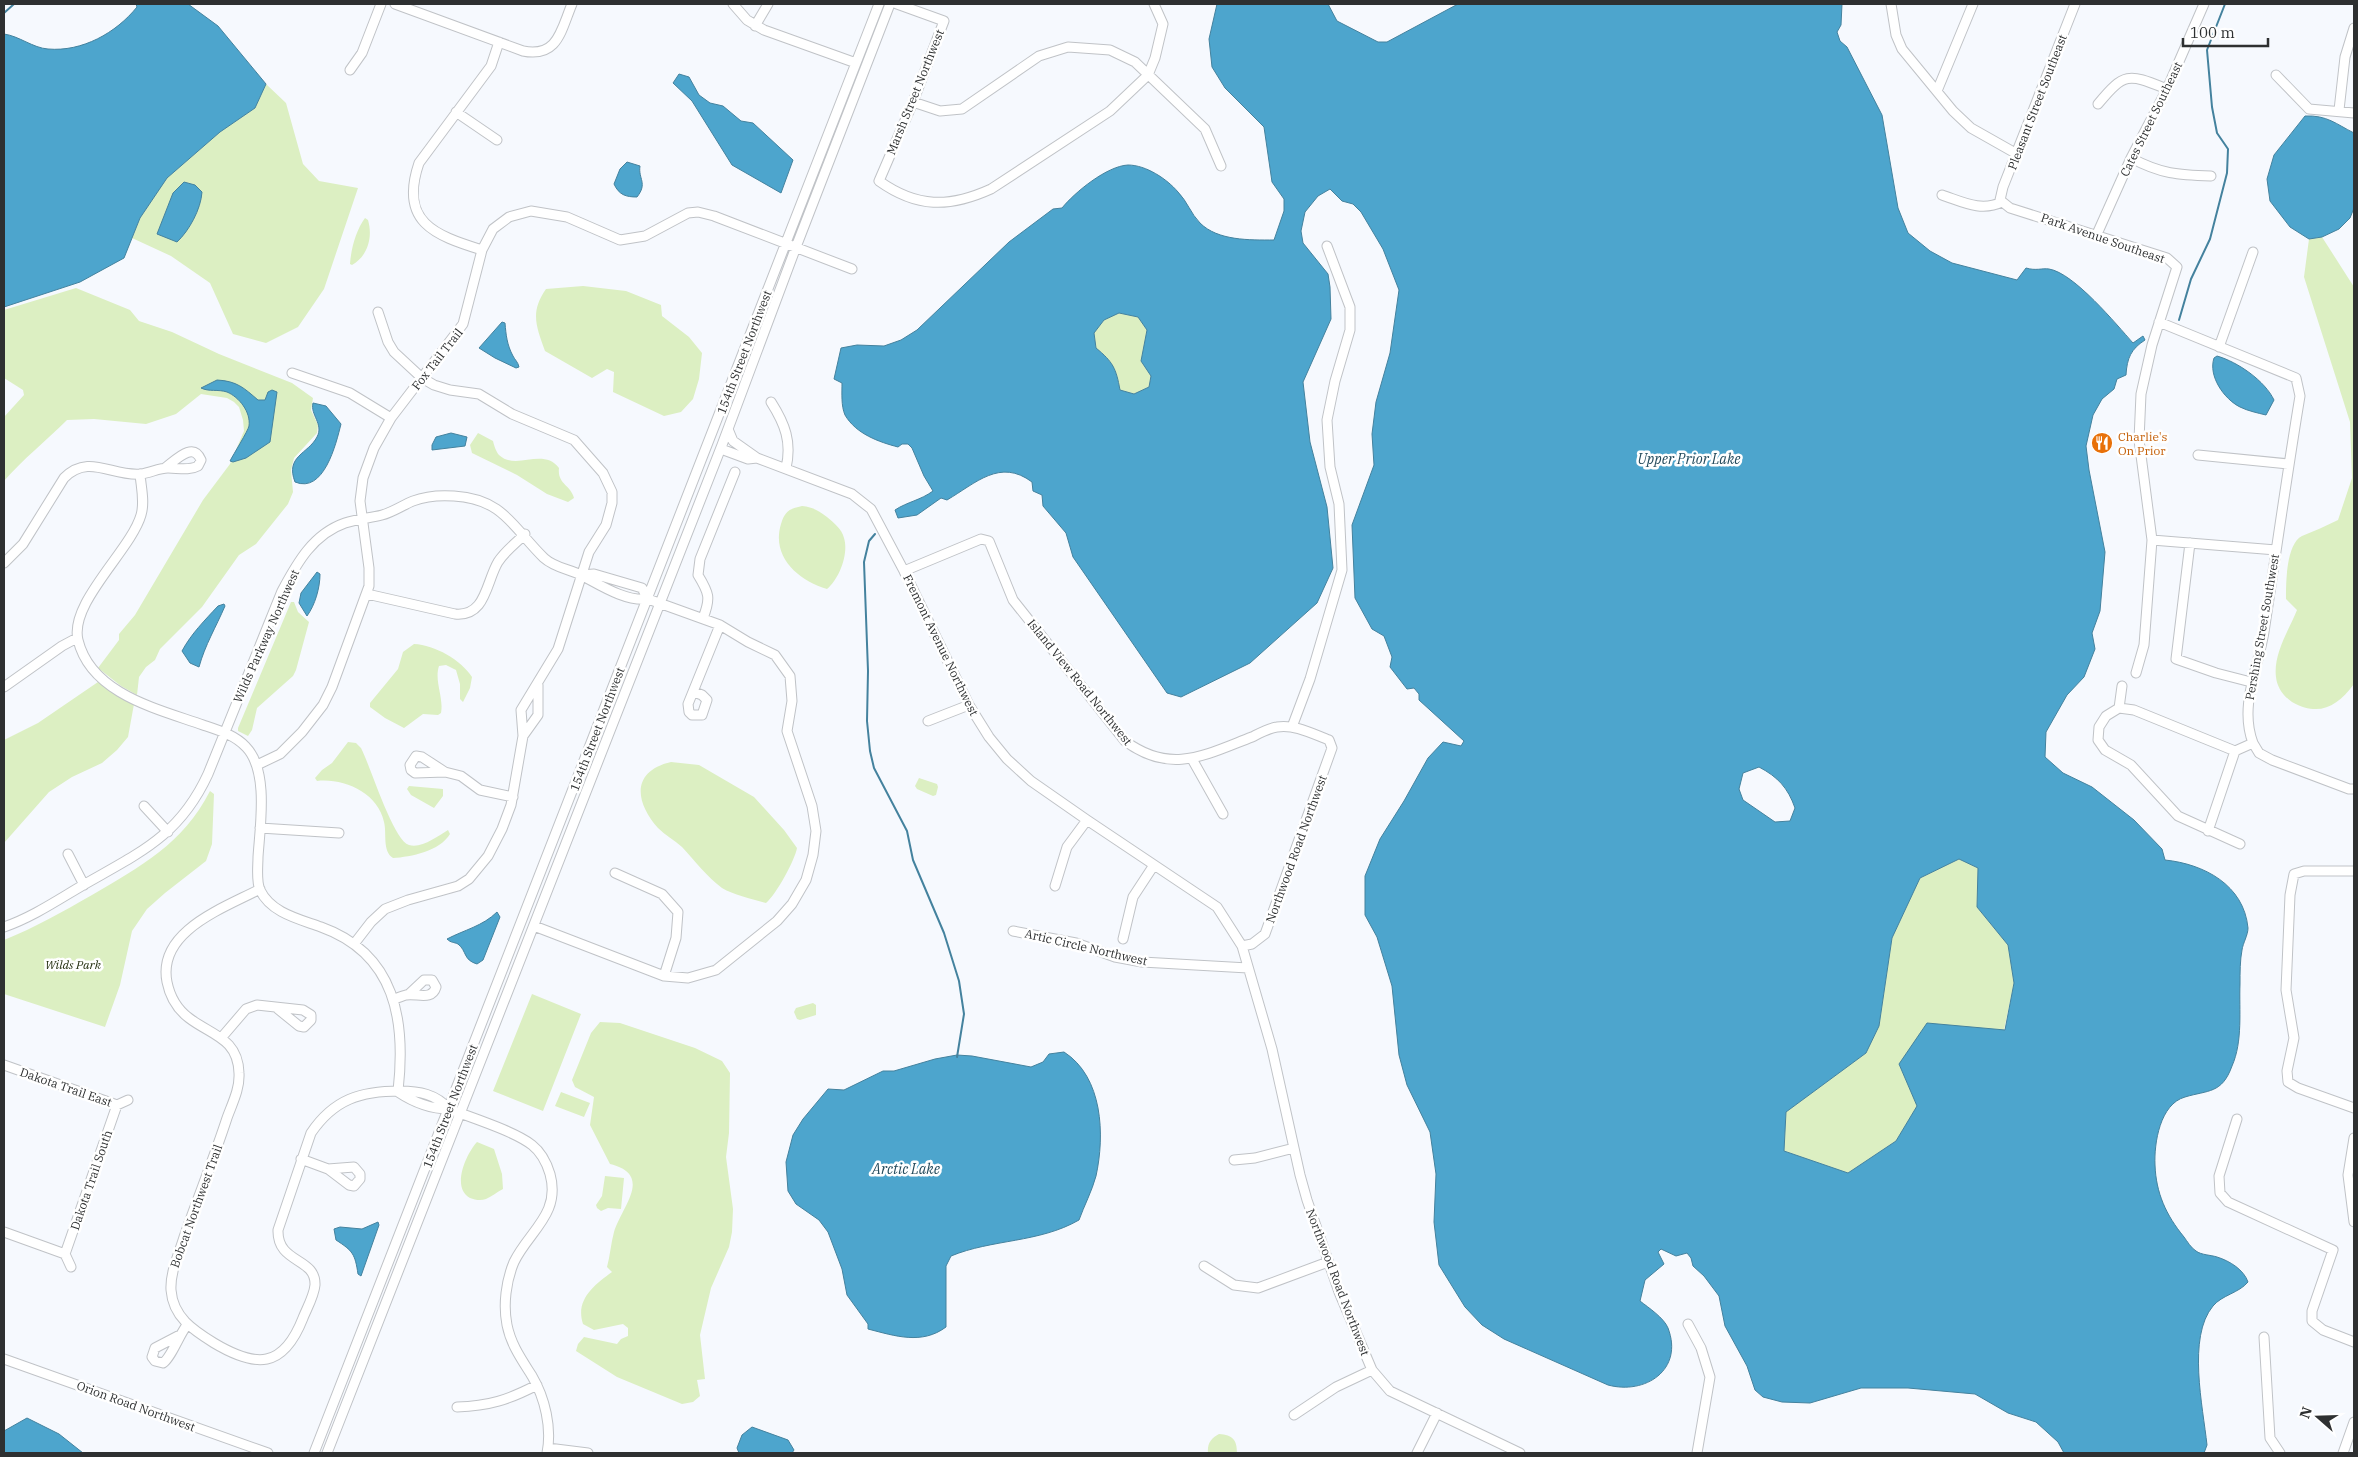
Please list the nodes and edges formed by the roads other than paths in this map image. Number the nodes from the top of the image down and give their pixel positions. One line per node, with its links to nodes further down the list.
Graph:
1 (381, 4): 18 (street)
2 (395, 4): 16 (street)
3 (572, 4): 16 (street)
4 (733, 4): 14 (street)
5 (768, 4): 14 (street)
6 (879, 4): 17 (street, 154th Street Northwest)
7 (890, 4): 38 (street, 154th Street Northwest)
8 (897, 4): 23 (street, Marsh Street Northwest)
9 (1154, 4): 19 (street)
10 (1891, 4): 22 (street)
11 (1973, 4): 22 (street)
12 (2075, 4): 29 (street, Pleasant Street Southeast)
13 (2204, 4): 21 (street, Cates Street Southeast)
14 (755, 26): 17 (street)
15 (2354, 28): 25 (street)
16 (500, 42): 26 (street)
17 (856, 63): 36 (street, 154th Street Northwest)
18 (350, 70)
19 (1148, 75): 23 (street); 23 (street, Marsh Street Northwest); 31 (street)
20 (2276, 75): 25 (street)
21 (2167, 89): 24 (street); 30 (street, Cates Street Southeast)
22 (1937, 90): 29 (street)
23 (913, 102)
24 (2098, 104)
25 (2340, 110): 27 (street)
26 (456, 112): 28 (street); 39 (street)
27 (2354, 112)
28 (497, 140)
29 (2017, 154): 34 (street, Pleasant Street Southeast)
30 (2131, 158): 32 (street); 35 (street, Cates Street Southeast)
31 (1221, 166)
32 (2212, 176)
33 (1942, 195): 34 (street)
34 (2001, 201): 35 (street, Park Avenue Southeast)
35 (2097, 234): 43 (street, Park Avenue Southeast)
36 (786, 243): 38 (street, Fox Tail Trail); 39 (street, Fox Tail Trail); 45 (street, 154th Street Northwest)
37 (1326, 246): 82 (street)
38 (796, 247): 41 (street, Fox Tail Trail); 50 (street, 154th Street Northwest)
39 (482, 250): 47 (street, Fox Tail Trail)
40 (2253, 252): 44 (street)
41 (852, 269)
42 (378, 312): 47 (street)
43 (2159, 322): 44 (street); 61 (street)
44 (2218, 347): 54 (street, Pershing Street Southwest)
45 (739, 366): 51 (street); 68 (street, 154th Street Northwest)
46 (292, 373): 49 (street)
47 (422, 378): 49 (street, Fox Tail Trail); 66 (street)
48 (770, 402): 56 (street)
49 (391, 418): 59 (street, Fox Tail Trail)
50 (728, 429): 51 (street, 154th Street Northwest); 53 (street, Fremont Avenue Northwest)
51 (721, 449): 53 (street, Fremont Avenue Northwest); 69 (street, 154th Street Northwest)
52 (2198, 455): 54 (street)
53 (758, 458): 56 (street, Fremont Avenue Northwest)
54 (2289, 464): 63 (street, Pershing Street Southwest)
55 (165, 468): 58 (street)
56 (786, 468): 65 (street, Fremont Avenue Northwest)
57 (735, 472): 70 (street)
58 (140, 474): 64 (street); 72 (street)
59 (362, 519): 60 (street, Wilds Parkway Northwest); 67 (street, Fox Tail Trail); 83 (street, Wilds Parkway Northwest)
60 (525, 534): 66 (street, Wilds Parkway Northwest); 67 (street)
61 (2152, 540): 62 (street); 73 (street)
62 (2190, 543): 63 (street); 74 (street)
63 (2276, 550): 74 (street, Pershing Street Southwest)
64 (4, 563)
65 (904, 571): 79 (street, Fremont Avenue Northwest); 88 (street, Island View Road Northwest)
66 (581, 575): 68 (street, Wilds Parkway Northwest); 75 (street)
67 (367, 594): 89 (street, Fox Tail Trail)
68 (648, 599): 69 (street, Wilds Parkway Northwest); 124 (street, 154th Street Northwest)
69 (660, 603): 70 (street, Wilds Parkway Northwest); 109 (street, 154th Street Northwest)
70 (703, 618): 71 (street, Wilds Parkway Northwest)
71 (720, 625): 78 (street); 115 (street, Wilds Parkway Northwest)
72 (77, 638): 77 (street); 83 (street)
73 (2136, 673)
74 (2251, 682): 86 (street, Pershing Street Southwest)
75 (538, 685): 84 (street); 84 (street)
76 (2122, 686): 80 (street)
77 (4, 687)
78 (694, 692)
79 (969, 705): 81 (street); 95 (street, Fremont Avenue Northwest)
80 (2119, 708): 87 (street); 97 (street)
81 (928, 721)
82 (1292, 727): 85 (street, Island View Road Northwest); 88 (street, Island View Road Northwest)
83 (224, 732): 89 (street); 98 (street, Wilds Parkway Northwest)
84 (523, 736): 92 (street)
85 (1329, 740): 113 (street, Northwood Road Northwest)
86 (2253, 743): 87 (street); 91 (street)
87 (2236, 751): 97 (street)
88 (1192, 759): 94 (street)
89 (257, 765): 96 (street)
90 (445, 772): 92 (street)
91 (2354, 789)
92 (513, 796): 112 (street)
93 (144, 806): 98 (street)
94 (1223, 814)
95 (1087, 820): 102 (street, Fremont Avenue Northwest); 106 (street)
96 (260, 828): 99 (street); 107 (street)
97 (2208, 831): 100 (street)
98 (168, 832): 105 (street, Wilds Parkway Northwest)
99 (339, 833)
100 (2240, 844)
101 (68, 854): 105 (street)
102 (1154, 865): 111 (street); 113 (street, Fremont Avenue Northwest)
103 (2354, 871): 125 (street)
104 (615, 873): 115 (street)
105 (84, 885): 108 (street, Wilds Parkway Northwest)
106 (1055, 886)
107 (260, 889): 112 (street); 119 (street, Bobcat Northwest Trail)
108 (4, 926)
109 (534, 926): 115 (street, Wilds Parkway Northwest); 126 (street, 154th Street Northwest)
110 (1013, 931): 114 (street, Artic Circle Northwest)
111 (1122, 939)
112 (354, 944): 117 (street)
113 (1242, 946): 114 (street, Fremont Avenue Northwest)
114 (1248, 968): 129 (street, Northwood Road Northwest)
115 (664, 976)
116 (408, 995): 117 (street)
117 (394, 999): 121 (street)
118 (278, 1009): 119 (street)
119 (222, 1037): 140 (street, Bobcat Northwest Trail)
120 (4, 1066): 123 (street, Dakota Trail East)
121 (398, 1092): 124 (street, Bobcat Northwest Trail); 130 (street, Bobcat Northwest Trail)
122 (128, 1100): 123 (street, Dakota Trail East)
123 (117, 1105): 135 (street, Dakota Trail South)
124 (449, 1108): 126 (street, Bobcat Northwest Trail); 153 (street, 154th Street Northwest)
125 (2354, 1108)
126 (459, 1113): 146 (street, Bobcat Northwest Trail); 154 (street, 154th Street Northwest)
127 (2237, 1119): 143 (street)
128 (2354, 1138): 133 (street)
129 (1294, 1148): 131 (street); 136 (street, Northwood Road Northwest)
130 (301, 1159): 132 (street); 140 (street, Bobcat Northwest Trail)
131 (1234, 1160)
132 (328, 1169)
133 (2354, 1222)
134 (4, 1232): 135 (street)
135 (65, 1254): 137 (street)
136 (1328, 1262): 138 (street); 145 (street, Northwood Road Northwest)
137 (71, 1266)
138 (1204, 1266)
139 (1688, 1324): 158 (street)
140 (187, 1325): 141 (street)
141 (178, 1336)
142 (2264, 1337): 159 (street)
143 (2354, 1342)
144 (4, 1359): 152 (street, Orion Road Northwest)
145 (1372, 1370): 148 (street, Northwood Road Northwest); 149 (street)
146 (537, 1385): 147 (street); 151 (street, Bobcat Northwest Trail)
147 (457, 1408)
148 (1437, 1413): 156 (street); 157 (street, Northwood Road Northwest)
149 (1294, 1415)
150 (2354, 1422): 160 (street)
151 (547, 1451): 155 (street)
152 (268, 1453)
153 (314, 1453)
154 (327, 1453)
155 (588, 1453)
156 (1417, 1453)
157 (1520, 1453)
158 (1697, 1453)
159 (2280, 1453)
160 (2343, 1453)

